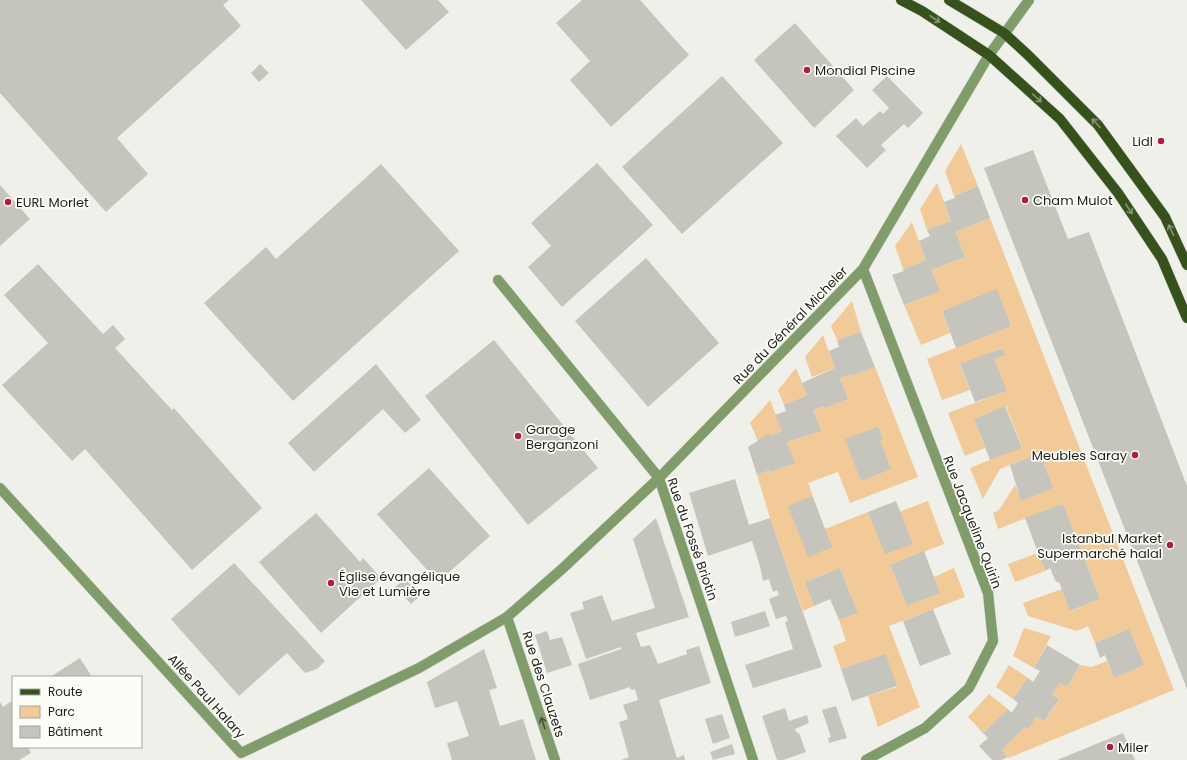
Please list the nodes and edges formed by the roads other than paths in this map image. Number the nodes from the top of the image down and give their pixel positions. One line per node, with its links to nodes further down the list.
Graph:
1 (901, 0): 5 (main road, one-way to 5)
2 (949, 0): 4 (main road)
3 (1029, 0): 4 (street, Rue du Général Micheler)
4 (1004, 33): 5 (street, Rue du Général Micheler); 6 (main road, one-way to 4)
5 (990, 55): 7 (street, Rue du Général Micheler); 9 (main road, one-way to 9)
6 (1187, 265)
7 (863, 269): 10 (street, Rue du Général Micheler); 16 (street, Rue Jacqueline Quirin)
8 (498, 280): 10 (street, Rue du Fossé Briotin)
9 (1187, 318)
10 (659, 478): 12 (street, Rue du Général Micheler); 15 (street, Rue du Fossé Briotin)
11 (0, 488): 13 (street, Allée Paul Halary)
12 (508, 617): 13 (street, Allée Paul Halary); 14 (street, Rue des Clauzets, one-way to 12)
13 (240, 756)
14 (555, 760)
15 (753, 760)
16 (866, 760)

